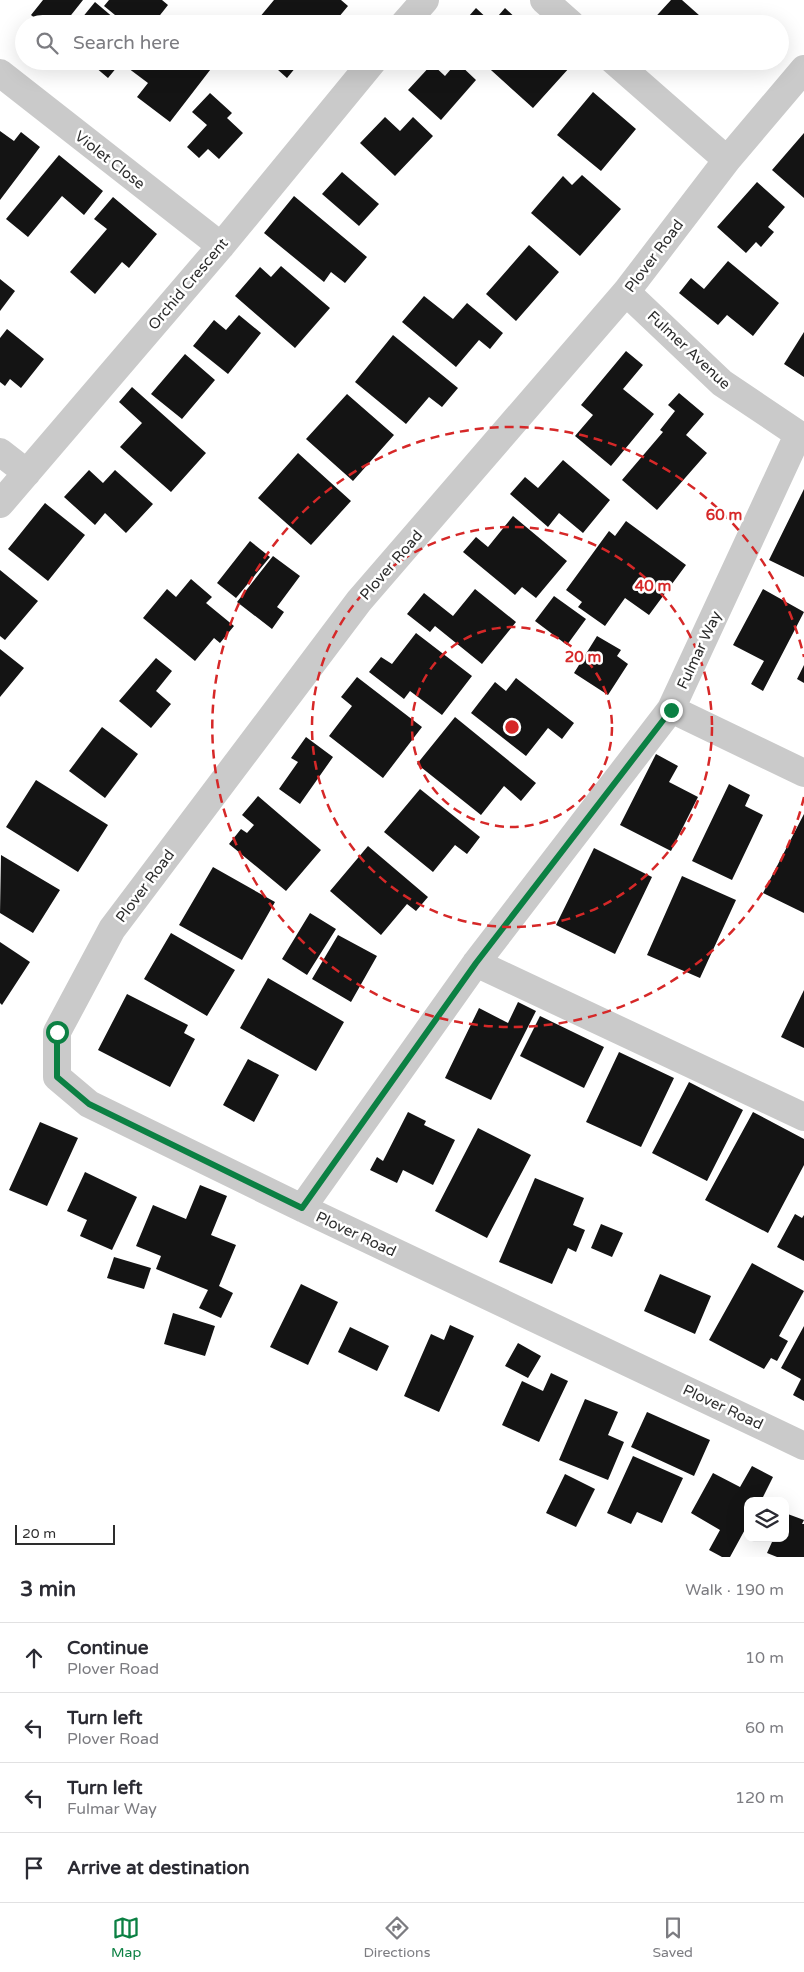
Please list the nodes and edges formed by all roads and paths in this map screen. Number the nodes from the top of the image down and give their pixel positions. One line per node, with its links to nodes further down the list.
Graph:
1 (544, 0): 2 (street)
2 (561, 15)
3 (804, 69): 7 (street, Plover Road)
4 (366, 70): 8 (street, Orchid Crescent)
5 (624, 70): 7 (street)
6 (0, 73): 8 (street, Violet Close)
7 (726, 160): 9 (street, Plover Road)
8 (221, 246): 12 (street, Orchid Crescent)
9 (626, 292): 10 (street, Fulmer Avenue); 18 (street, Plover Road)
10 (801, 436): 14 (street, Fulmar Way)
11 (0, 452): 12 (street)
12 (27, 472): 13 (street, Orchid Crescent)
13 (0, 504)
14 (671, 710): 15 (street); 16 (street, Fulmar Way)
15 (804, 773)
16 (476, 963): 17 (street); 18 (street, Fulmar Way)
17 (804, 1117)
18 (302, 1208): 19 (street, Plover Road)
19 (804, 1446)

